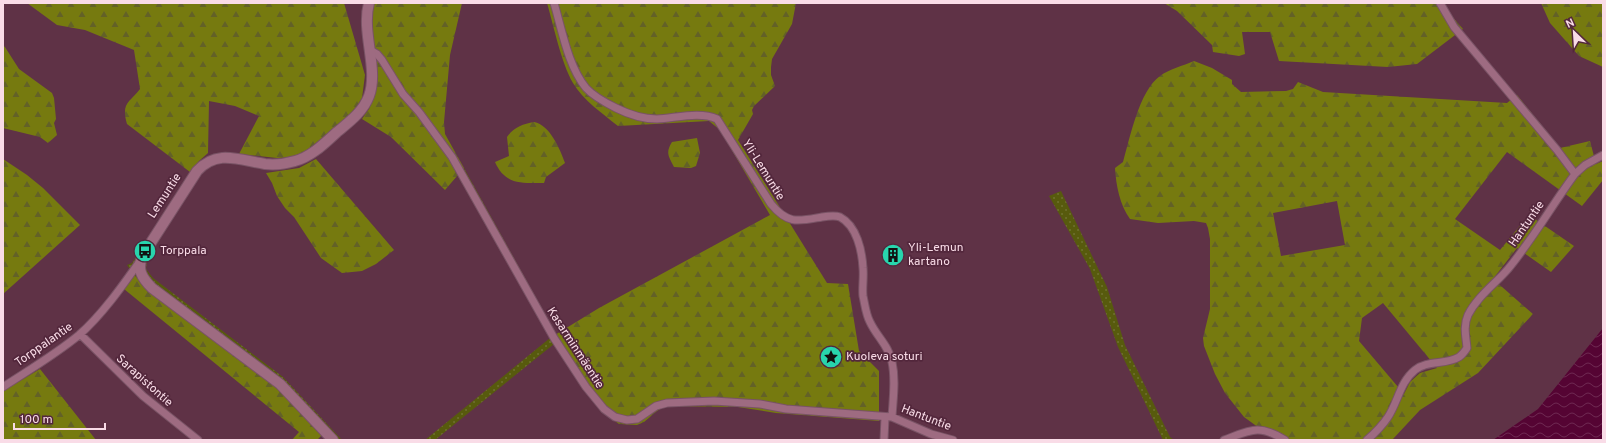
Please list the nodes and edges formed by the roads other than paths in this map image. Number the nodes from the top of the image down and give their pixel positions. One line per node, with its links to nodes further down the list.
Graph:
1 (369, 3): 4 (street, Lemuntie)
2 (554, 3): 10 (street, Yli-Lemuntie)
3 (1440, 3): 6 (street)
4 (370, 50): 7 (street, Lemuntie); 10 (street, Kasarminmäentie)
5 (1603, 155): 6 (street, Hantuntie)
6 (1574, 174): 17 (street, Hantuntie)
7 (140, 261): 8 (street, Torppalantie); 12 (street)
8 (80, 334): 9 (street, Torppalantie); 11 (street, Sarapistontie)
9 (3, 387)
10 (889, 417): 13 (street, Yli-Lemuntie); 14 (street, Hantuntie)
11 (198, 440)
12 (333, 440)
13 (884, 440)
14 (953, 440)
15 (1224, 440): 16 (street)
16 (1285, 440)
17 (1367, 440)

